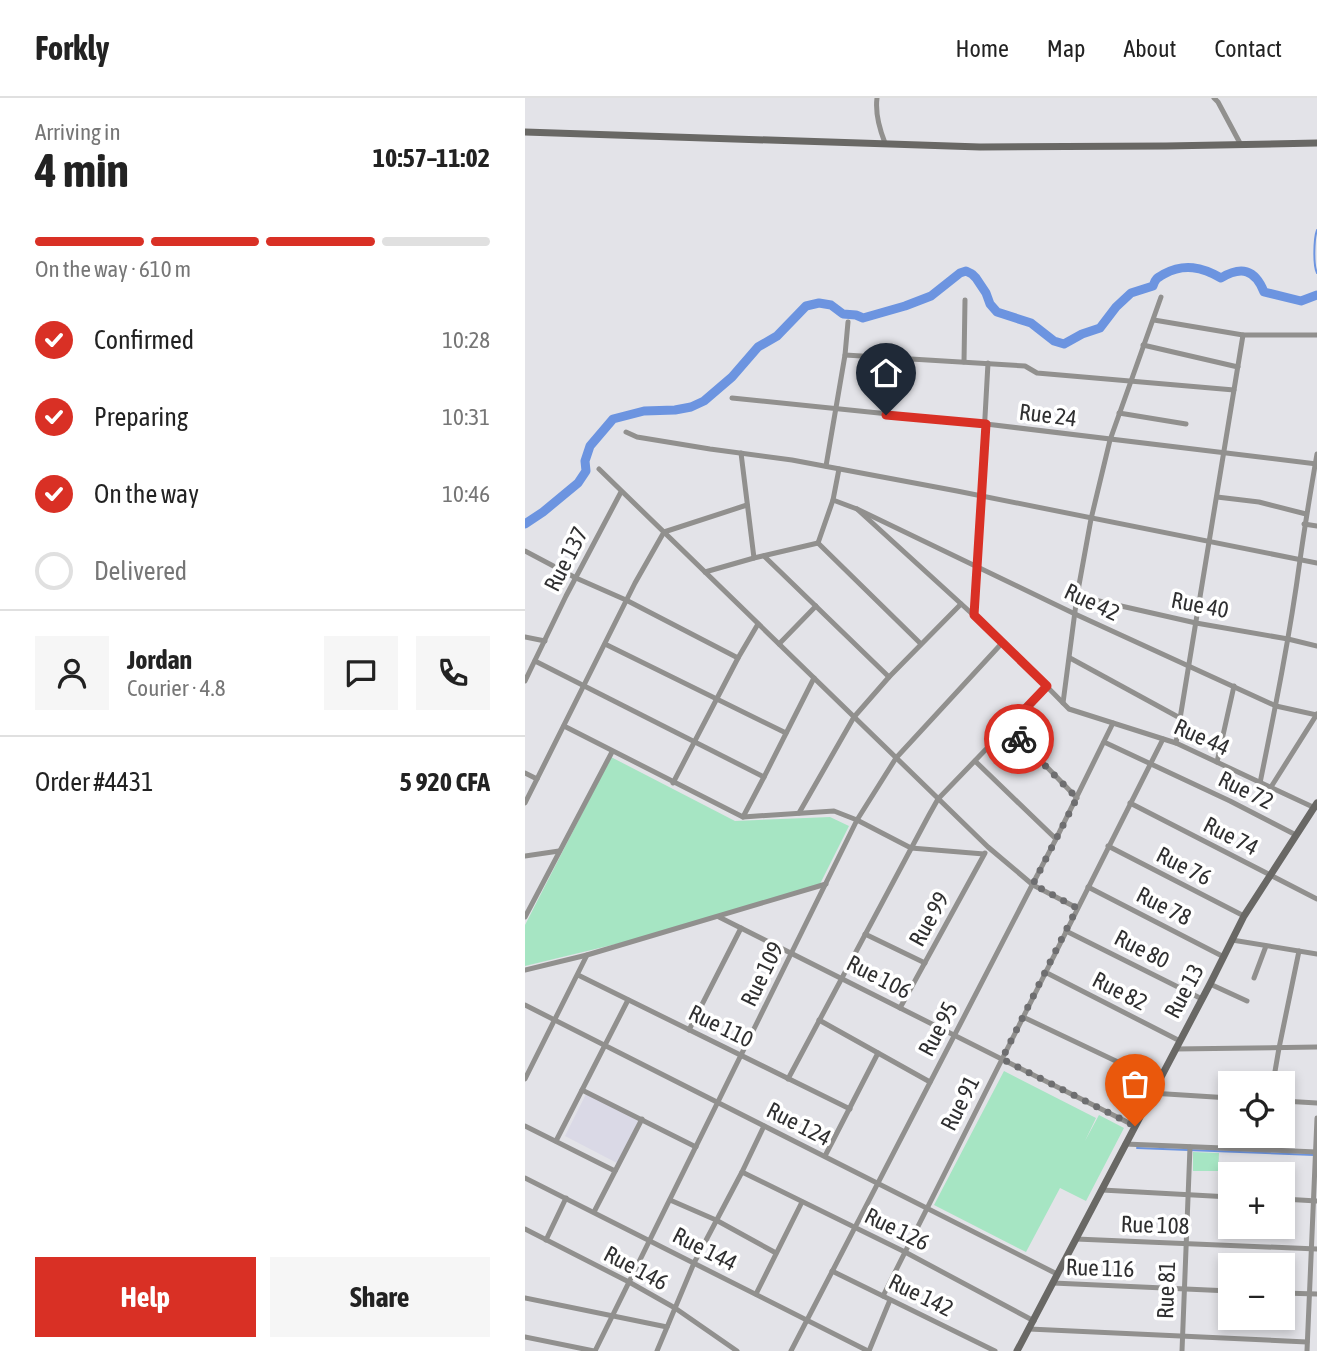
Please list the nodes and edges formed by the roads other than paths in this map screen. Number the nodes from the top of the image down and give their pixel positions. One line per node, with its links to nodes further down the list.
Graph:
1 (877, 98): 4 (street)
2 (1214, 98): 6 (street)
3 (525, 132): 4 (main road)
4 (885, 143): 6 (main road)
5 (1317, 143): 6 (main road)
6 (1241, 145)
7 (1161, 297): 9 (street)
8 (965, 300): 15 (street)
9 (1154, 320): 11 (street); 13 (street)
10 (848, 322): 14 (street)
11 (1243, 335): 12 (street); 17 (street)
12 (1317, 335)
13 (1143, 345): 17 (street); 18 (street)
14 (845, 355): 15 (street); 21 (street)
15 (964, 362): 16 (street)
16 (988, 363): 18 (street); 23 (street)
17 (1238, 368): 19 (street)
18 (1130, 381): 19 (street); 22 (street)
19 (1234, 390): 27 (street)
20 (732, 398): 21 (street, Rue 24)
21 (836, 410): 23 (street, Rue 24); 31 (street)
22 (1119, 413): 24 (street); 26 (street)
23 (986, 424): 26 (street, Rue 24); 35 (street)
24 (1185, 424)
25 (626, 432): 28 (street)
26 (1110, 440): 27 (street, Rue 24); 41 (street)
27 (1224, 452): 30 (street, Rue 24); 36 (street)
28 (741, 453): 31 (street); 38 (street)
29 (1317, 454): 30 (street)
30 (1316, 464): 40 (street)
31 (826, 466): 33 (street)
32 (599, 469): 34 (street)
33 (839, 469): 35 (street); 37 (street)
34 (621, 492): 44 (street); 54 (street, Rue 137)
35 (981, 496): 41 (street); 52 (street)
36 (1217, 497): 40 (street); 46 (street)
37 (833, 500): 39 (street, Rue 42); 45 (street)
38 (747, 505): 44 (street); 49 (street)
39 (857, 509): 52 (street, Rue 42); 57 (street, Rue 42)
40 (1306, 514): 42 (street)
41 (1091, 519): 46 (street); 55 (street)
42 (1304, 524): 43 (street); 50 (street)
43 (1317, 526)
44 (664, 532): 53 (street); 56 (street)
45 (818, 543): 48 (street); 69 (street)
46 (1209, 543): 50 (street); 61 (street)
47 (525, 551): 54 (street)
48 (764, 555): 49 (street); 58 (street)
49 (754, 558): 53 (street)
50 (1301, 559): 51 (street); 64 (street)
51 (1317, 564)
52 (977, 565): 59 (street, Rue 42); 60 (street)
53 (705, 572): 62 (street)
54 (576, 578): 56 (street); 65 (street, Rue 137)
55 (1077, 596): 59 (street); 61 (street, Rue 40)
56 (626, 600): 67 (street); 71 (street)
57 (961, 604): 60 (street, Rue 42); 69 (street)
58 (816, 606): 68 (street); 75 (street)
59 (1075, 614): 72 (street); 74 (street, Rue 42)
60 (974, 615): 66 (street, Rue 42)
61 (1196, 622): 64 (street, Rue 40); 74 (street)
62 (758, 624): 68 (street); 71 (street)
63 (525, 637): 65 (street)
64 (1287, 639): 70 (street, Rue 40); 83 (street)
65 (545, 641): 73 (street, Rue 137)
66 (1003, 642): 79 (street, Rue 42); 97 (street, Rue 109)
67 (605, 644): 78 (street); 81 (street)
68 (779, 644): 76 (street)
69 (922, 644): 75 (street)
70 (1317, 646)
71 (738, 657): 81 (street)
72 (1070, 658): 82 (street); 87 (street)
73 (535, 661): 77 (street, Rue 137); 78 (street)
74 (1189, 667): 80 (street, Rue 42); 87 (street)
75 (889, 677): 86 (street)
76 (814, 678): 86 (street); 91 (street)
77 (525, 681)
78 (584, 686): 89 (street); 93 (street)
79 (1047, 686): 82 (street, Rue 42); 90 (street)
80 (1234, 686): 83 (street, Rue 42); 99 (street)
81 (716, 699): 91 (street); 93 (street)
82 (1063, 703): 84 (street, Rue 42)
83 (1276, 706): 85 (street, Rue 42); 105 (street)
84 (1069, 709): 88 (street, Rue 44)
85 (1317, 715): 106 (street)
86 (854, 717): 97 (street); 112 (street)
87 (1181, 718): 95 (street)
88 (1114, 723): 92 (street, Rue 44); 94 (street, Rue 95)
89 (564, 726): 96 (street); 103 (street)
90 (1008, 727): 98 (street); 107 (street)
91 (786, 733): 102 (street)
92 (1163, 738): 95 (street, Rue 44); 100 (street, Rue 91)
93 (694, 742): 102 (street); 104 (street)
94 (1104, 742): 100 (street, Rue 72); 107 (street, Rue 95)
95 (1176, 743): 99 (street, Rue 44)
96 (612, 752): 104 (street); 120 (street)
97 (896, 758): 108 (street); 114 (street, Rue 109)
98 (975, 761): 108 (street); 116 (street)
99 (1217, 762): 105 (street, Rue 44)
100 (1150, 763): 110 (street, Rue 91); 115 (street, Rue 72)
101 (525, 773): 103 (street)
102 (764, 777): 113 (street)
103 (537, 779): 109 (street)
104 (673, 783): 113 (street)
105 (1260, 783): 106 (street, Rue 44)
106 (1271, 788): 111 (street, Rue 44)
107 (1077, 798): 116 (street, Rue 95)
108 (939, 799): 118 (street); 119 (street)
109 (525, 803)
110 (1130, 803): 117 (street, Rue 91); 123 (street, Rue 74)
111 (1316, 807): 115 (main road, Rue 13)
112 (799, 813): 113 (street); 114 (street)
113 (743, 817)
114 (857, 820): 119 (street); 124 (street, Rue 109)
115 (1296, 835): 123 (main road, Rue 13)
116 (1056, 839): 125 (street, Rue 95)
117 (1108, 846): 126 (street, Rue 91); 129 (street, Rue 76)
118 (988, 847): 121 (street, Rue 99); 125 (street)
119 (911, 848): 121 (street); 134 (street)
120 (559, 851): 122 (street); 130 (street)
121 (984, 854): 142 (street, Rue 99)
122 (525, 856)
123 (1270, 875): 127 (street, Rue 74); 129 (main road, Rue 13)
124 (825, 884): 131 (street); 138 (street, Rue 109)
125 (1033, 884): 128 (street); 158 (street, Rue 95)
126 (1088, 887): 128 (street, Rue 91); 141 (street, Rue 78)
127 (1317, 899)
128 (1077, 908): 133 (street, Rue 91)
129 (1244, 916): 135 (main road, Rue 13)
130 (525, 917)
131 (719, 917): 132 (street, Rue 106); 140 (street)
132 (741, 928): 138 (street, Rue 106); 157 (street)
133 (1066, 931): 144 (street, Rue 91); 149 (street, Rue 80)
134 (865, 934): 142 (street); 146 (street)
135 (1233, 940): 136 (street); 141 (main road, Rue 13)
136 (1266, 946): 137 (street); 147 (street)
137 (1299, 951): 139 (street); 162 (street)
138 (791, 953): 146 (street, Rue 106); 165 (street, Rue 109)
139 (1317, 954)
140 (587, 955): 143 (street); 145 (street)
141 (1224, 957): 148 (main road, Rue 13)
142 (925, 963): 153 (street, Rue 99)
143 (525, 970)
144 (1045, 972): 154 (street, Rue 91); 159 (street, Rue 82)
145 (577, 975): 150 (street, Rue 110); 155 (street)
146 (842, 978): 153 (street, Rue 106); 156 (street)
147 (1254, 978)
148 (1210, 984): 149 (main road, Rue 13); 151 (street)
149 (1202, 999): 159 (main road, Rue 13)
150 (628, 1000): 157 (street, Rue 110); 160 (street)
151 (1247, 1001)
152 (525, 1005): 155 (street, Rue 124)
153 (900, 1008): 158 (street, Rue 106)
154 (1023, 1017): 167 (street, Rue 91); 172 (street)
155 (555, 1020): 160 (street, Rue 124); 168 (street)
156 (819, 1020): 164 (street); 171 (street)
157 (689, 1030): 165 (street, Rue 110)
158 (954, 1035): 167 (street, Rue 106); 173 (street, Rue 95)
159 (1179, 1041): 163 (main road, Rue 13)
160 (605, 1045): 174 (street); 177 (street, Rue 124)
161 (1317, 1047): 162 (street)
162 (1279, 1048): 163 (street); 169 (street)
163 (1175, 1049): 172 (main road, Rue 13)
164 (879, 1053): 173 (street); 180 (street)
165 (741, 1055): 171 (street, Rue 110); 177 (street, Rue 109)
166 (525, 1059): 168 (street)
167 (1002, 1059): 185 (street, Rue 106); 204 (street, Rue 91)
168 (533, 1063): 170 (street)
169 (1275, 1071)
170 (525, 1079)
171 (788, 1079): 180 (street, Rue 110)
172 (1158, 1081): 175 (main road, Rue 13)
173 (930, 1082): 195 (street, Rue 95)
174 (582, 1090): 182 (street); 186 (street)
175 (1151, 1093): 176 (street); 185 (main road, Rue 13)
176 (1218, 1097)
177 (718, 1102): 184 (street, Rue 124); 188 (street, Rue 109)
178 (1295, 1102): 179 (street)
179 (1317, 1103)
180 (850, 1109): 191 (street)
181 (1317, 1118): 190 (street)
182 (642, 1119): 188 (street); 192 (street)
183 (525, 1126): 186 (street)
184 (764, 1126): 191 (street, Rue 124); 193 (street)
185 (1135, 1126): 187 (main road, Rue 13)
186 (556, 1141): 192 (street)
187 (1125, 1144): 189 (street); 196 (main road, Rue 13)
188 (696, 1147): 200 (street, Rue 109)
189 (1190, 1147): 190 (street); 197 (street, Rue 81)
190 (1316, 1152): 202 (street)
191 (825, 1156): 195 (street, Rue 124)
192 (615, 1171): 205 (street)
193 (742, 1172): 203 (street, Rue 126); 206 (street)
194 (525, 1178): 199 (street, Rue 144)
195 (878, 1183): 204 (street, Rue 124); 207 (street, Rue 95)
196 (1102, 1190): 197 (street); 209 (main road, Rue 13)
197 (1188, 1194): 198 (street); 212 (street, Rue 81)
198 (1218, 1196)
199 (566, 1198): 205 (street, Rue 144); 210 (street)
200 (670, 1200): 206 (street); 211 (street, Rue 109)
201 (1295, 1200): 202 (street)
202 (1315, 1201): 213 (street)
203 (802, 1202): 207 (street, Rue 126); 215 (street)
204 (927, 1208): 214 (street, Rue 91); 218 (street, Rue 124)
205 (594, 1212): 211 (street, Rue 144)
206 (716, 1220): 215 (street); 216 (street)
207 (854, 1228): 214 (street, Rue 126); 217 (street, Rue 95)
208 (525, 1229): 210 (street, Rue 146)
209 (1076, 1239): 212 (street, Rue 108); 218 (main road, Rue 13)
210 (546, 1240): 219 (street, Rue 146)
211 (650, 1240): 216 (street, Rue 144); 219 (street, Rue 109)
212 (1186, 1244): 213 (street, Rue 108); 221 (street, Rue 81)
213 (1314, 1249): 225 (street)
214 (905, 1252): 227 (street, Rue 91); 233 (street, Rue 126)
215 (776, 1253): 224 (street)
216 (694, 1263): 224 (street, Rue 144); 230 (street)
217 (832, 1271): 227 (street, Rue 142); 232 (street, Rue 95)
218 (1057, 1274): 220 (main road, Rue 13)
219 (629, 1283): 230 (street, Rue 146); 231 (street, Rue 109)
220 (1053, 1283): 221 (street, Rue 116); 233 (main road, Rue 13)
221 (1184, 1289): 222 (street, Rue 116); 238 (street, Rue 81)
222 (1218, 1290)
223 (1295, 1293): 225 (street)
224 (756, 1294): 232 (street, Rue 144)
225 (1309, 1294): 226 (street); 236 (street)
226 (1317, 1294)
227 (883, 1296): 229 (street, Rue 142)
228 (525, 1298): 231 (street)
229 (890, 1300): 247 (street); 248 (street, Rue 142)
230 (675, 1308): 234 (street); 241 (street, Rue 146)
231 (613, 1316): 234 (street); 242 (street, Rue 109)
232 (807, 1321): 246 (street, Rue 95); 247 (street, Rue 144)
233 (1034, 1321): 235 (main road, Rue 13)
234 (667, 1327): 243 (street)
235 (1029, 1329): 238 (street); 249 (main road, Rue 13)
236 (1307, 1329): 237 (street); 240 (street)
237 (1317, 1330)
238 (1182, 1336): 240 (street); 250 (street, Rue 81)
239 (525, 1337): 242 (street)
240 (1307, 1342): 251 (street)
241 (727, 1344): 244 (street); 245 (street, Rue 146)
242 (595, 1351)
243 (657, 1351)
244 (723, 1351)
245 (737, 1351)
246 (791, 1351)
247 (869, 1351)
248 (995, 1351)
249 (1017, 1351)
250 (1182, 1351)
251 (1307, 1351)

